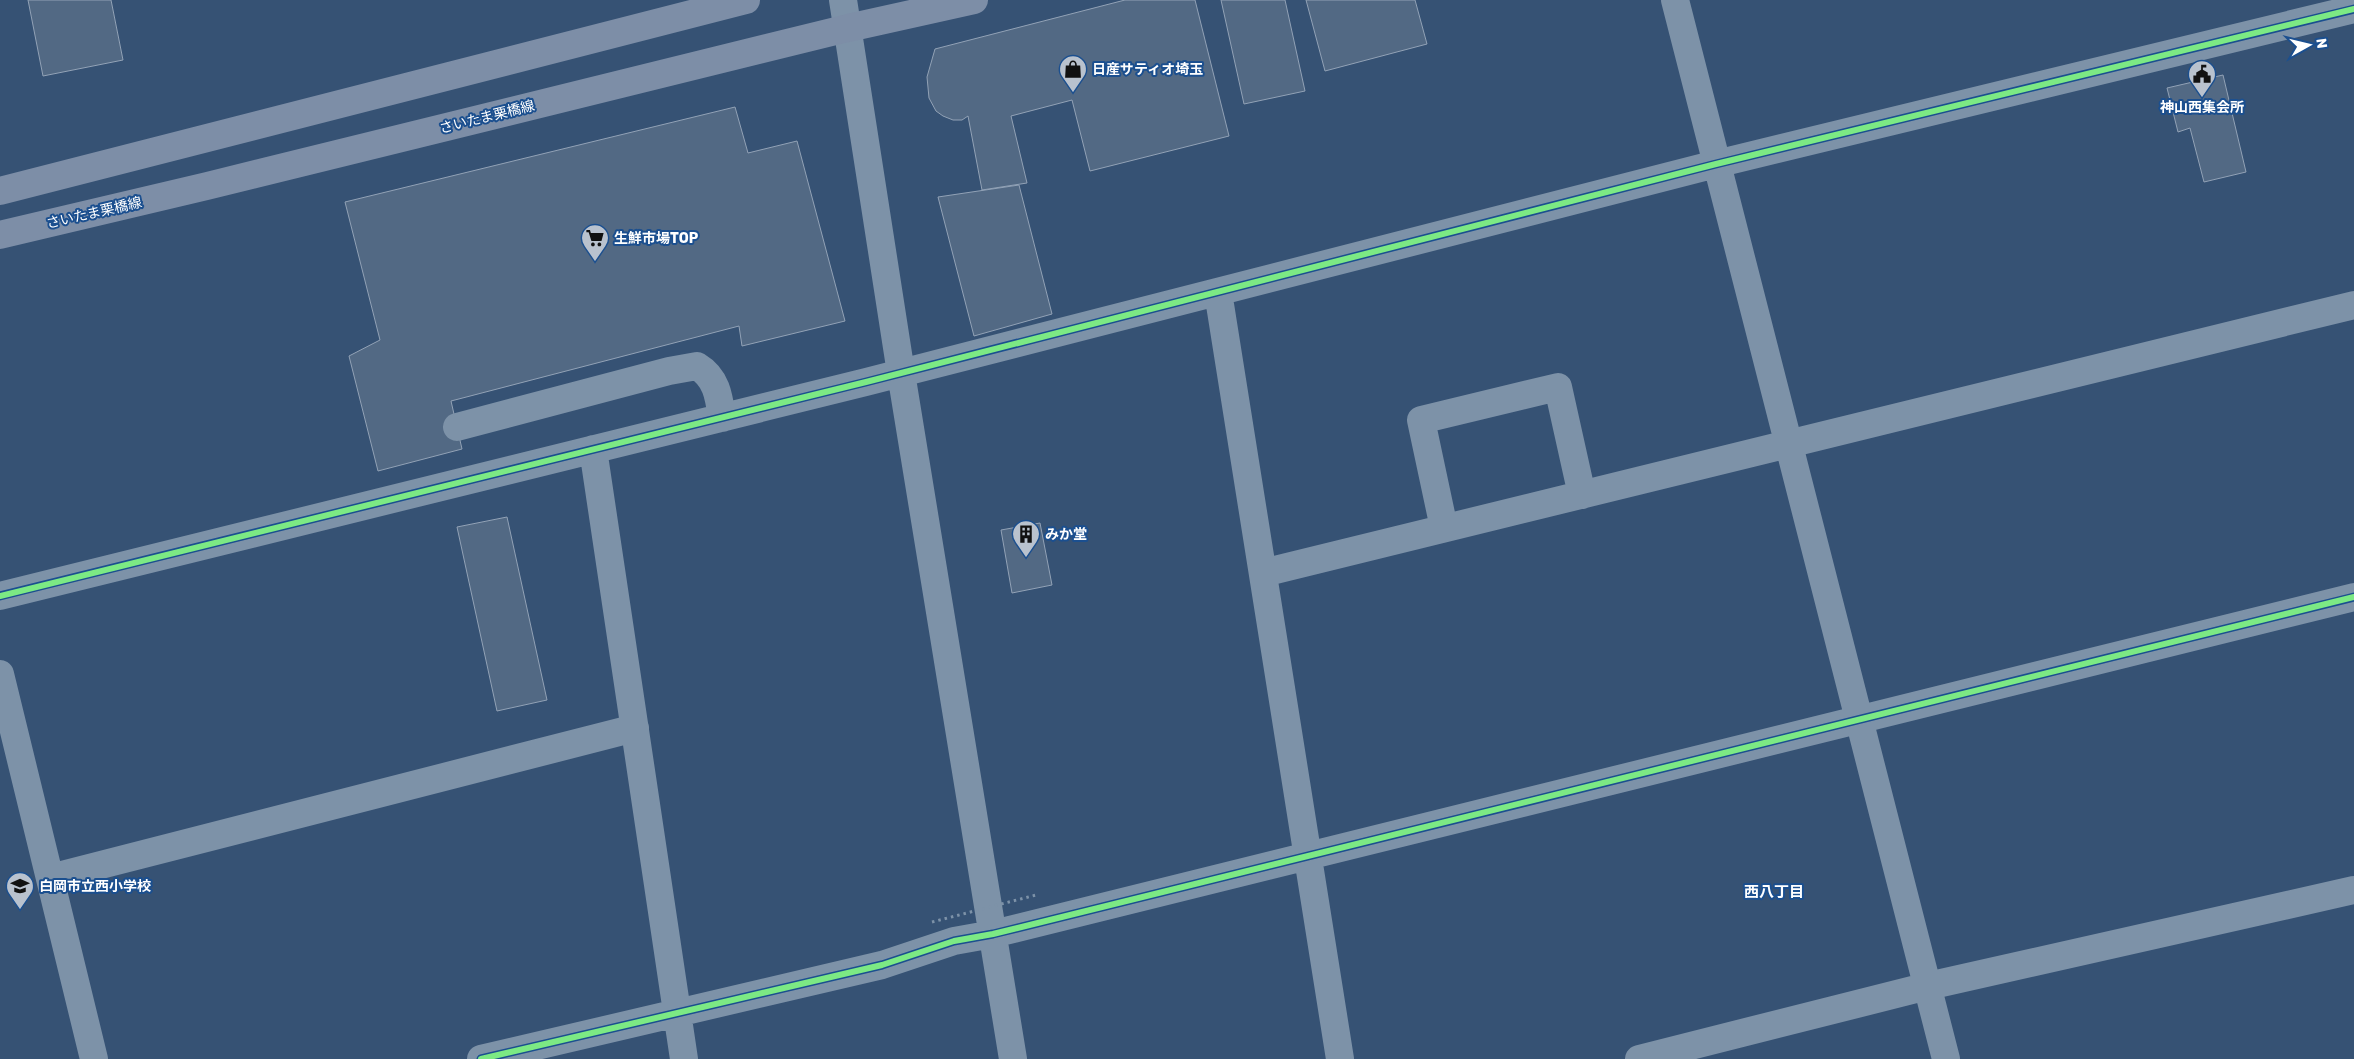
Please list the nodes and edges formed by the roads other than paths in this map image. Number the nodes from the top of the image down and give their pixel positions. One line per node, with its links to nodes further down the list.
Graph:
1 (746, 0): 8 (main road)
2 (844, 0): 6 (street)
3 (974, 0): 6 (main road, さいたま栗橋線)
4 (1675, 0): 7 (street)
5 (2354, 9): 7 (street)
6 (848, 28): 9 (main road, さいたま栗橋線); 12 (street)
7 (1716, 164): 10 (street); 15 (street)
8 (0, 191)
9 (0, 235)
10 (1218, 292): 12 (street); 19 (street)
11 (2354, 305): 15 (street)
12 (901, 374): 13 (street); 28 (street)
13 (722, 418): 14 (street); 16 (street)
14 (457, 427)
15 (1789, 445): 17 (street); 23 (street)
16 (593, 449): 20 (street); 24 (street)
17 (1582, 495): 18 (street); 18 (street)
18 (1444, 528): 19 (street)
19 (1263, 573): 25 (street)
20 (0, 596)
21 (2354, 597): 23 (street)
22 (0, 674): 26 (street)
23 (1859, 720): 25 (street); 29 (street)
24 (635, 728): 26 (street); 30 (street)
25 (1308, 856): 28 (street); 35 (street)
26 (50, 878): 31 (street)
27 (2354, 890): 29 (street)
28 (993, 934): 30 (street); 34 (street)
29 (1928, 986): 36 (street); 37 (street)
30 (677, 1012): 32 (street); 33 (street)
31 (94, 1059)
32 (481, 1059)
33 (684, 1059)
34 (1013, 1059)
35 (1340, 1059)
36 (1639, 1059)
37 (1946, 1059)

